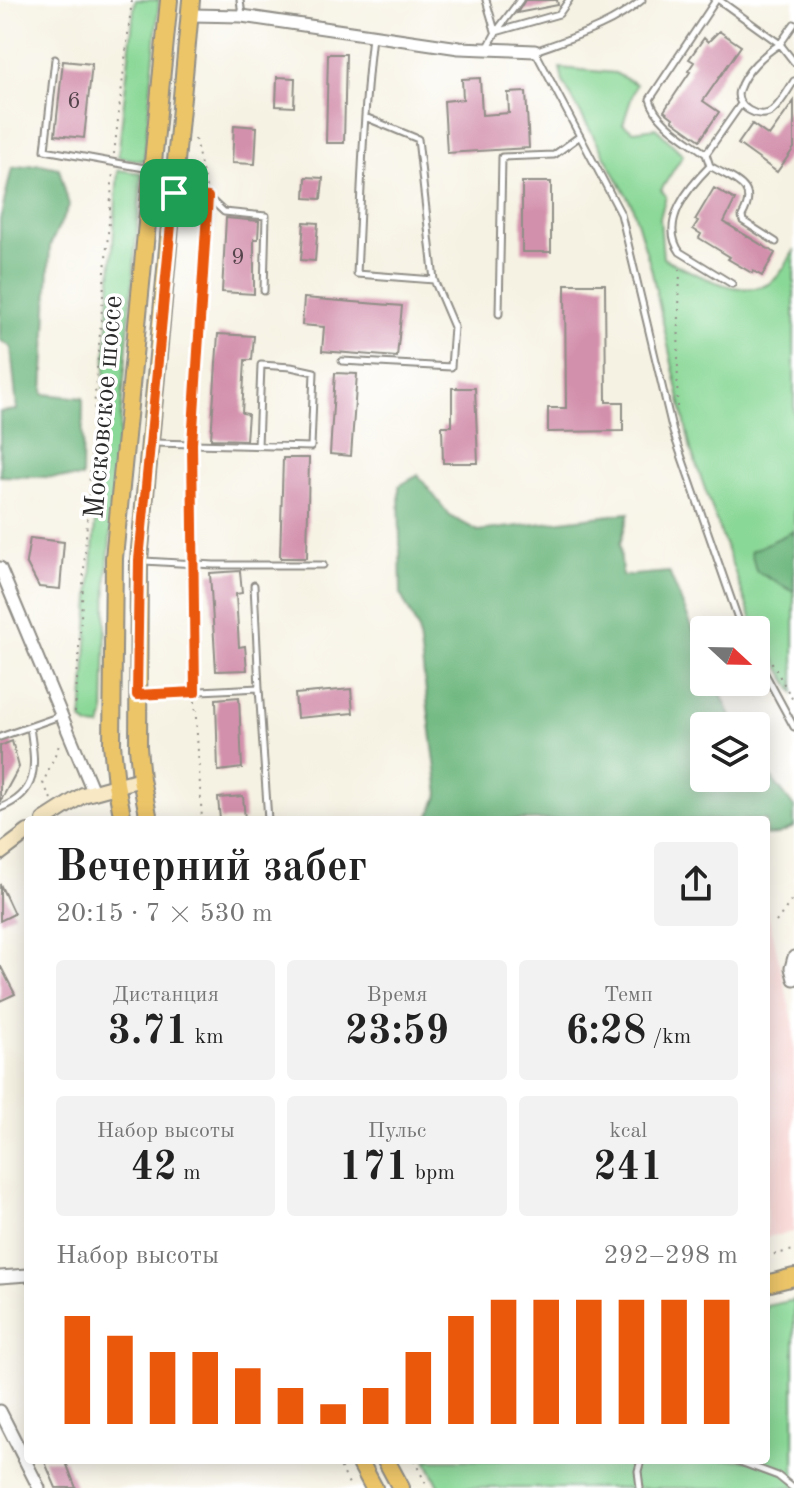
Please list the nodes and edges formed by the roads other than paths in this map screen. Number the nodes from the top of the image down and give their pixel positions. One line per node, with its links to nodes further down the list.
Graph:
1 (169, 0): 24 (main road, Московское шоссе)
2 (240, 0): 9 (lane)
3 (486, 0): 11 (lane)
4 (520, 0): 11 (lane)
5 (569, 0): 11 (lane)
6 (642, 0): 15 (lane)
7 (718, 0): 13 (lane); 22 (lane)
8 (191, 8): 9 (street); 25 (main road, Московское шоссе)
9 (242, 16): 12 (street)
10 (794, 24): 13 (lane)
11 (496, 32): 14 (lane)
12 (372, 35): 14 (street); 20 (lane)
13 (780, 44): 17 (lane); 19 (lane)
14 (487, 50): 15 (street)
15 (535, 51): 21 (lane)
16 (55, 59): 24 (lane)
17 (794, 62)
18 (794, 81): 19 (lane)
19 (741, 104): 22 (lane)
20 (365, 117): 27 (lane); 27 (lane)
21 (580, 136): 30 (lane); 38 (lane)
22 (706, 154): 23 (lane)
23 (710, 166): 26 (lane); 28 (lane)
24 (151, 169): 47 (main road, Московское шоссе)
25 (174, 193): 29 (lane); 32 (main road, Московское шоссе)
26 (776, 242)
27 (434, 280): 31 (lane)
28 (732, 284)
29 (264, 291)
30 (499, 314)
31 (342, 361)
32 (148, 442): 33 (lane); 34 (main road, Московское шоссе)
33 (258, 446): 33 (lane)
34 (139, 560): 35 (lane); 41 (main road, Московское шоссе)
35 (323, 565)
36 (0, 568): 42 (street)
37 (254, 585): 40 (lane)
38 (737, 616)
39 (770, 683): 44 (lane)
40 (259, 688): 41 (lane); 53 (lane)
41 (137, 695): 46 (main road, Московское шоссе)
42 (60, 716): 43 (lane); 48 (street)
43 (30, 727): 45 (lane); 49 (lane)
44 (794, 727)
45 (0, 737)
46 (141, 779): 47 (main road); 52 (main road, Московское шоссе)
47 (116, 784): 48 (main road); 51 (main road, Московское шоссе)
48 (93, 791): 50 (main road)
49 (0, 808)
50 (49, 816)
51 (122, 816)
52 (148, 816)
53 (268, 816)
54 (24, 835): 55 (main road)
55 (0, 853)
56 (24, 1275): 57 (street)
57 (0, 1277)
58 (794, 1277): 59 (main road)
59 (770, 1283)
60 (0, 1411): 61 (street)
61 (24, 1458)
62 (27, 1464): 67 (street)
63 (361, 1464): 68 (main road)
64 (388, 1464): 69 (main road)
65 (640, 1464): 70 (lane)
66 (746, 1464): 71 (lane)
67 (39, 1488)
68 (374, 1488)
69 (401, 1488)
70 (640, 1488)
71 (793, 1488)

